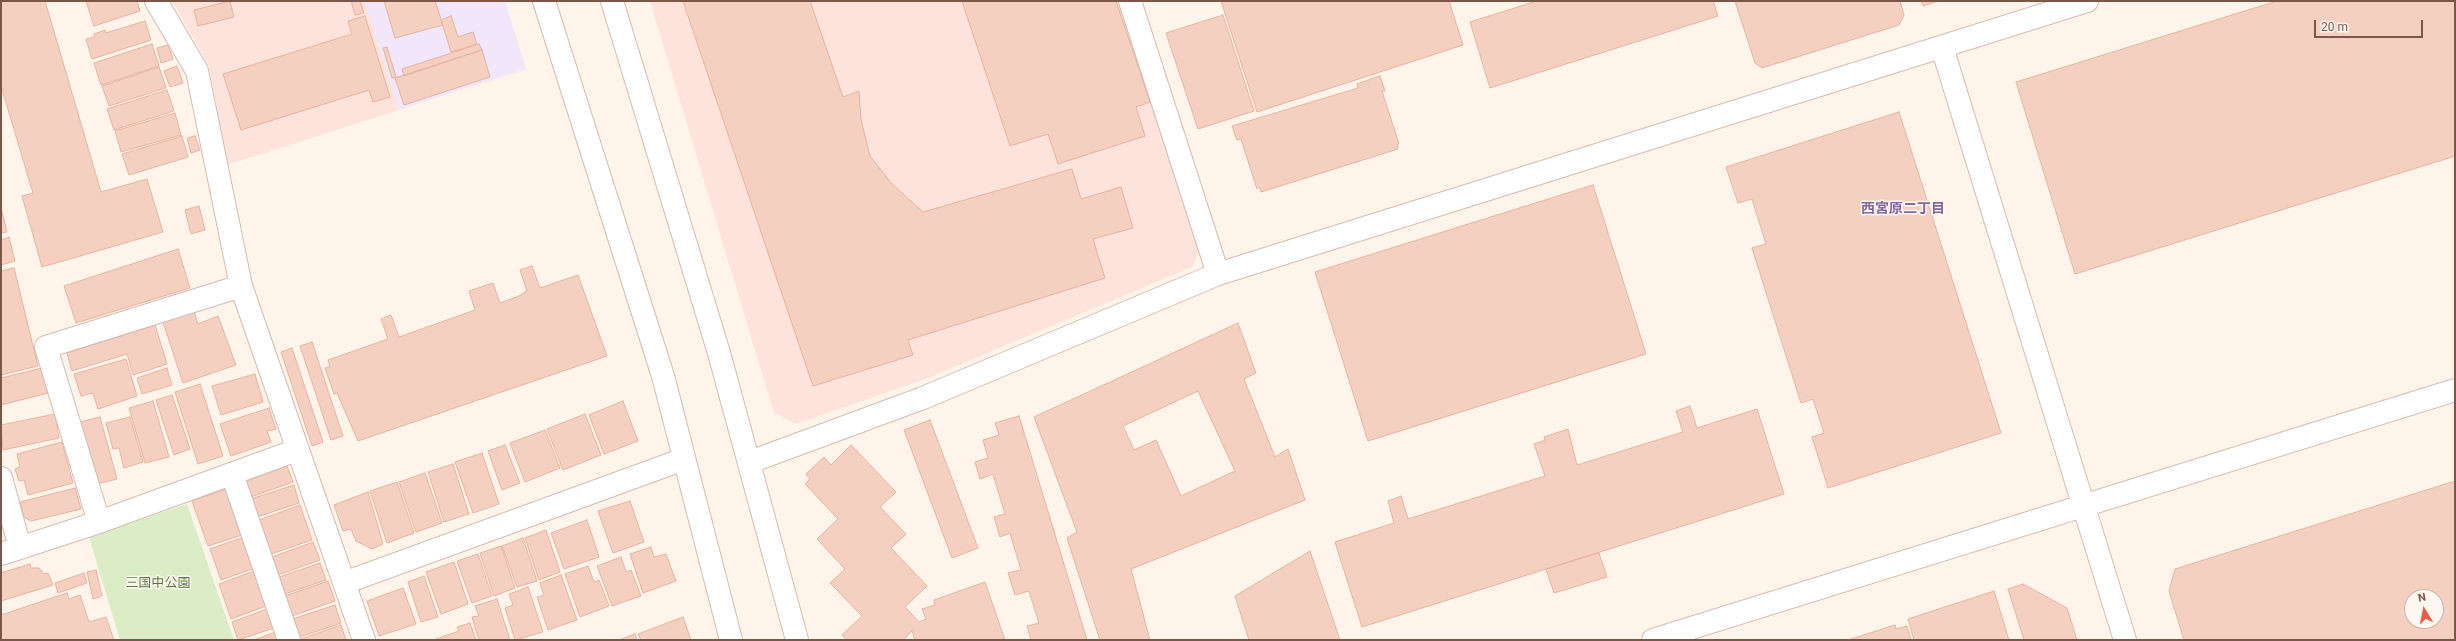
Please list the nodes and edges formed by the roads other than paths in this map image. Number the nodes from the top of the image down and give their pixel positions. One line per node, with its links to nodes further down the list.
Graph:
1 (156, 1): 8 (street)
2 (544, 1): 11 (street)
3 (612, 1): 12 (street)
4 (1130, 1): 7 (street)
5 (2087, 1): 6 (street)
6 (1942, 47): 7 (street); 15 (street)
7 (1218, 274): 12 (street)
8 (241, 286): 10 (street); 16 (street)
9 (2455, 390): 15 (street)
10 (297, 450): 13 (street); 18 (street)
11 (684, 459): 18 (street); 21 (street)
12 (750, 462): 22 (street)
13 (232, 474): 16 (street); 19 (street)
14 (1, 478): 17 (street)
15 (2083, 507): 23 (street); 24 (street)
16 (99, 522): 17 (street)
17 (10, 551)
18 (344, 583): 20 (street)
19 (289, 640)
20 (364, 640)
21 (731, 640)
22 (797, 640)
23 (1653, 640)
24 (2125, 640)

